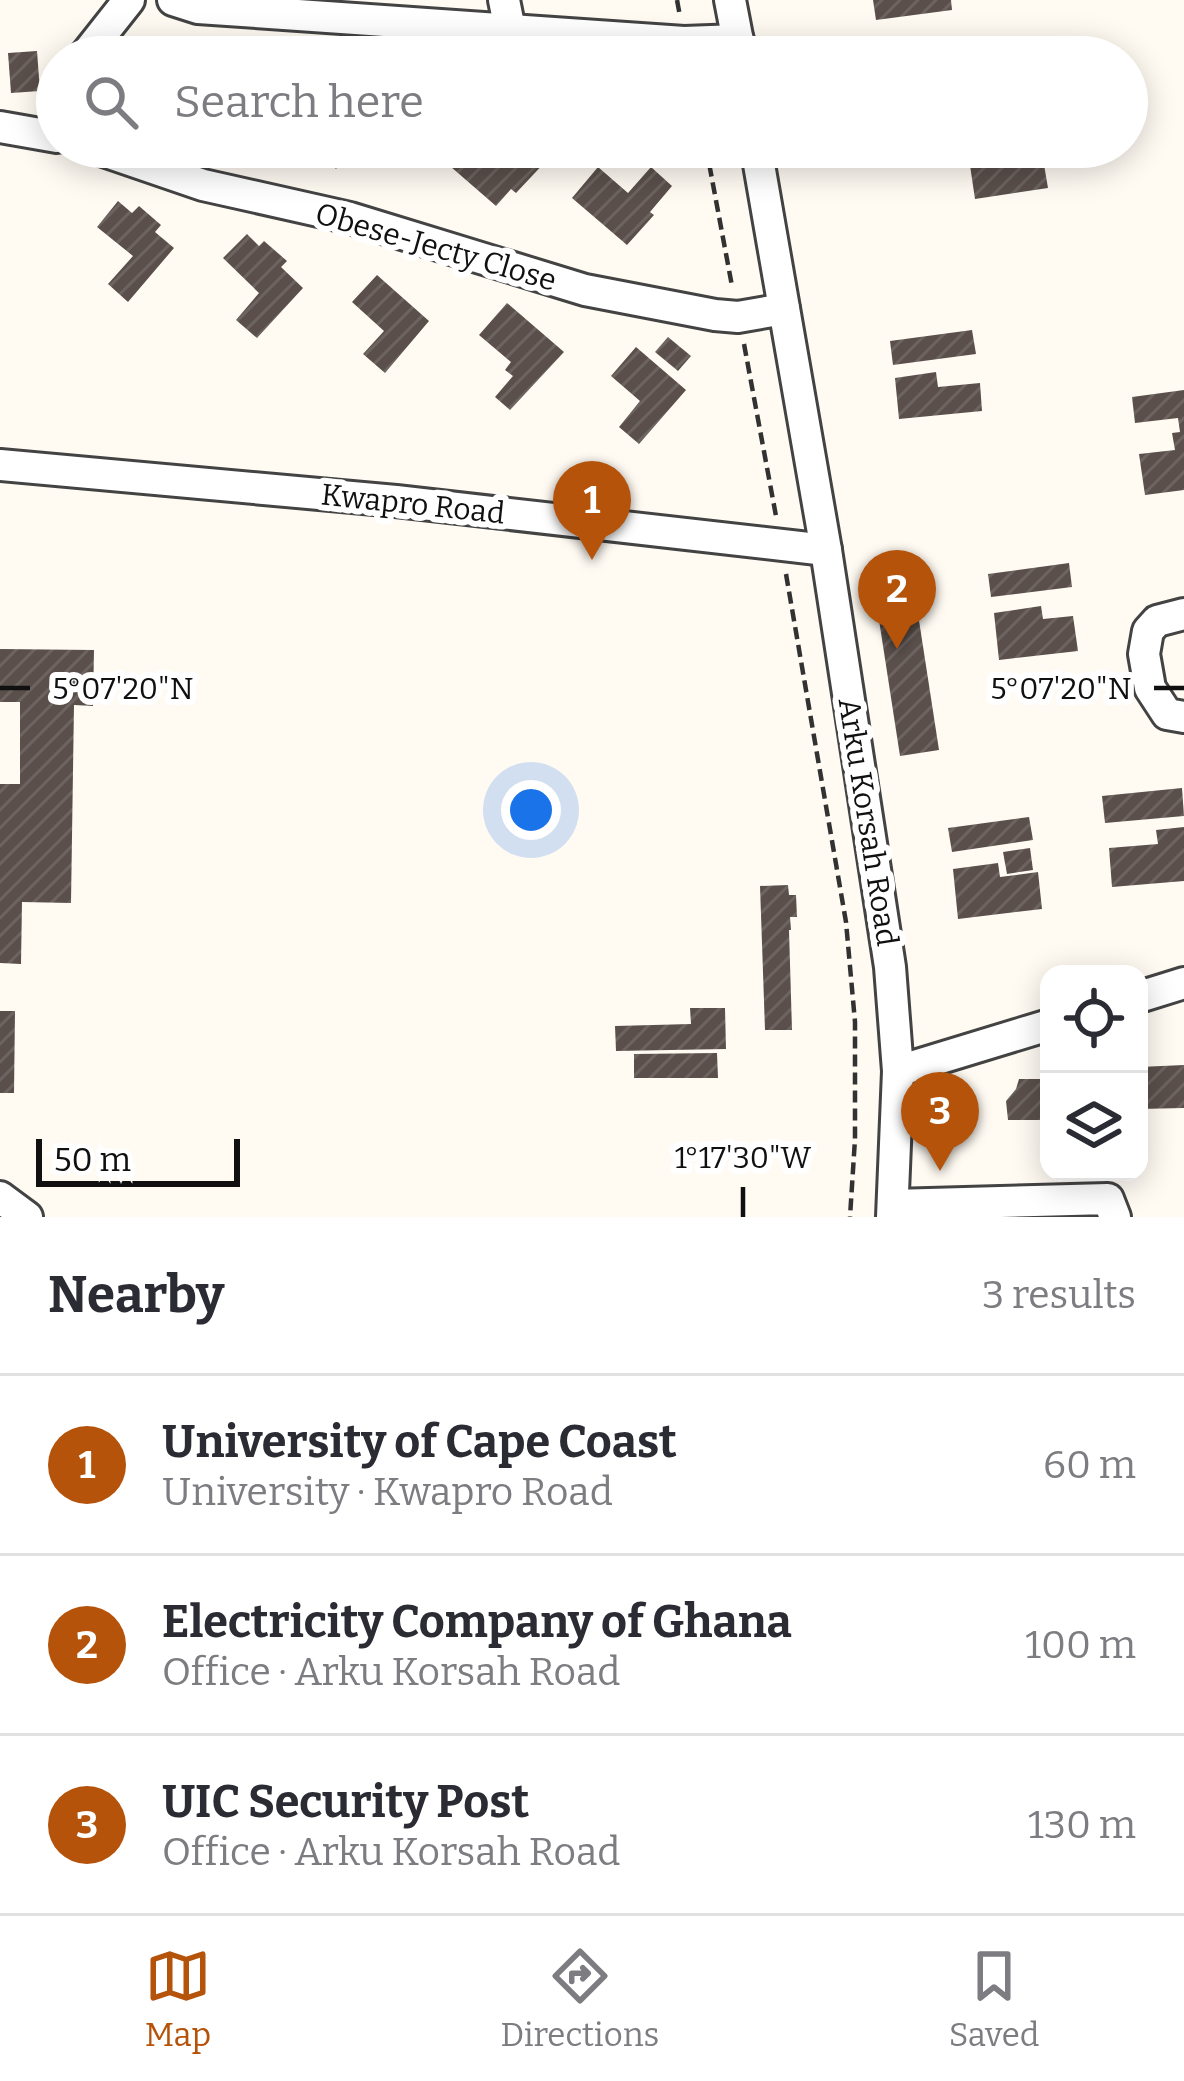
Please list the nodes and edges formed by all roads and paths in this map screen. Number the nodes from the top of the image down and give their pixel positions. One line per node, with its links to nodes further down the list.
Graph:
1 (129, 0): 5 (street)
2 (173, 0): 4 (street)
3 (730, 0): 7 (street)
4 (507, 15): 6 (street)
5 (101, 36)
6 (650, 36)
7 (737, 36)
8 (0, 127): 9 (street)
9 (36, 133)
10 (153, 168): 14 (street, Obese-Jecty Close)
11 (710, 168): 14 (path)
12 (760, 168): 13 (street, Arku Korsah Road)
13 (784, 309): 14 (street, Obese-Jecty Close); 17 (street, Arku Korsah Road)
14 (738, 317): 16 (path)
15 (0, 465): 16 (street, Kwapro Road)
16 (781, 545): 17 (street, Kwapro Road); 27 (path)
17 (826, 550): 23 (street, Arku Korsah Road)
18 (1184, 614): 19 (street)
19 (1184, 717)
20 (1184, 983): 21 (street)
21 (1148, 994)
22 (1040, 1027): 23 (street)
23 (898, 1071): 25 (street, Arku Korsah Road)
24 (0, 1197): 26 (street)
25 (893, 1211): 28 (street)
26 (27, 1217)
27 (850, 1217)
28 (1115, 1217)

